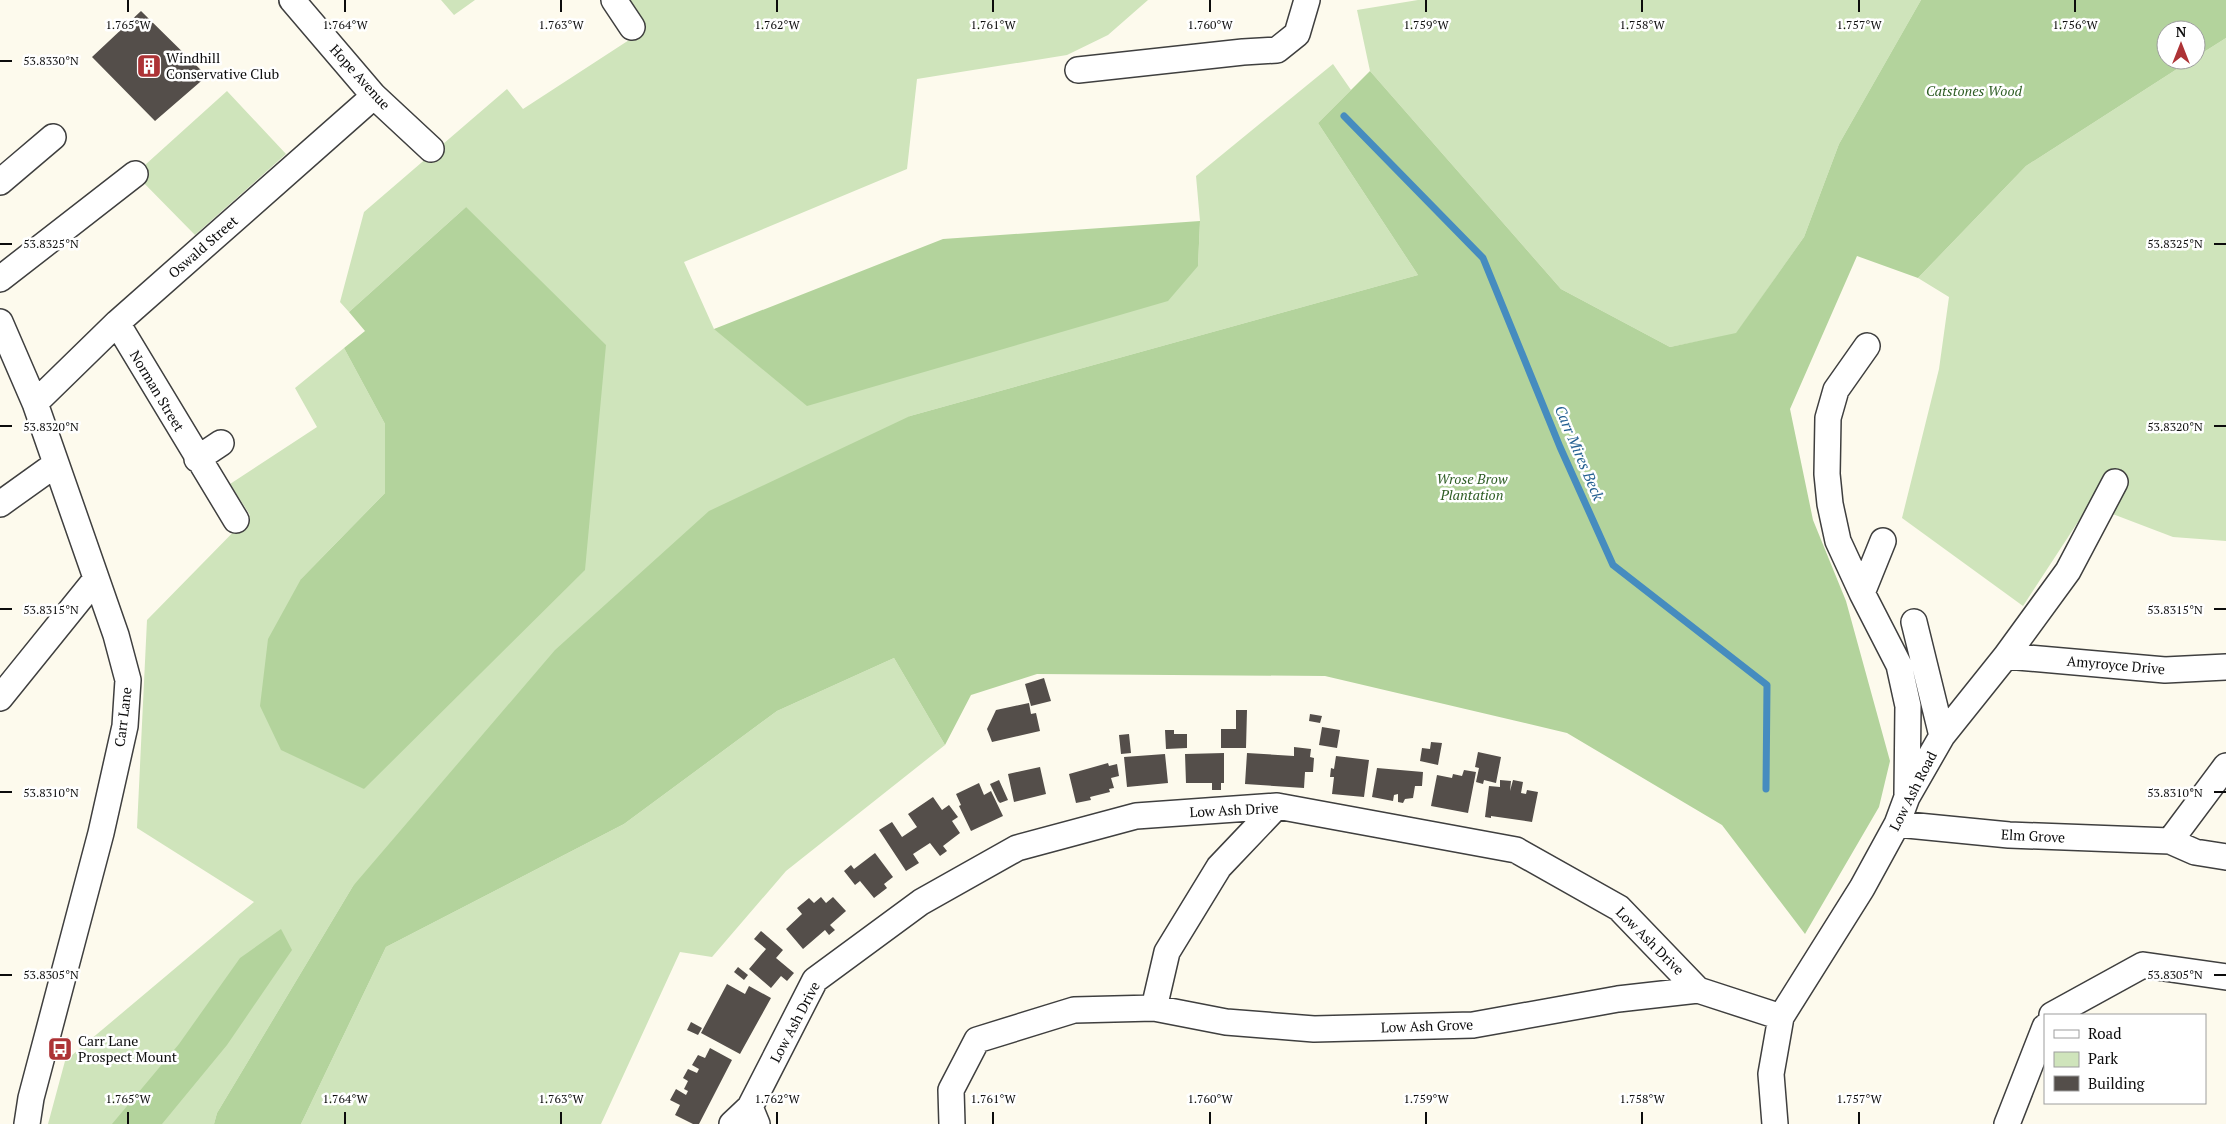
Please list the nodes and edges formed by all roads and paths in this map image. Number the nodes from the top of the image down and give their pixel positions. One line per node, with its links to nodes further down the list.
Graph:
1 (292, 0): 6 (street, Hope Avenue)
2 (614, 0): 4 (street)
3 (1307, 0): 5 (street)
4 (632, 27)
5 (1078, 70)
6 (374, 96): 8 (street, Hope Avenue); 12 (street, Oswald Street)
7 (53, 137): 10 (street)
8 (431, 149)
9 (135, 174): 11 (street)
10 (0, 182)
11 (0, 279)
12 (116, 323): 15 (street, Oswald Street); 17 (street, Norman Street)
13 (3, 336): 15 (street, Carr Lane)
14 (1867, 346): 24 (street)
15 (35, 403): 18 (street, Carr Lane)
16 (222, 443): 17 (street)
17 (197, 459): 21 (street, Norman Street)
18 (56, 464): 20 (street); 23 (street, Carr Lane)
19 (2115, 482): 26 (street, Low Ash Road)
20 (0, 504)
21 (236, 520)
22 (1883, 541): 24 (street)
23 (96, 579): 28 (street); 43 (street, Carr Lane)
24 (1862, 593): 31 (street)
25 (1914, 622): 29 (street)
26 (2006, 656): 27 (street, Amyroyce Drive); 29 (street, Low Ash Road)
27 (2226, 667)
28 (0, 698)
29 (1942, 736): 31 (street, Low Ash Road)
30 (2226, 766): 34 (street)
31 (1907, 796): 33 (street, Low Ash Road)
32 (1277, 806): 37 (street, Low Ash Drive); 38 (street); 42 (street, Low Ash Drive)
33 (1897, 824): 34 (street, Elm Grove); 40 (street, Low Ash Road)
34 (2170, 842): 35 (street, Elm Grove)
35 (2226, 857)
36 (2226, 977): 39 (street)
37 (1698, 990): 38 (street, Low Ash Grove); 40 (street, Low Ash Drive)
38 (1154, 1008): 45 (street, Low Ash Grove)
39 (2054, 1014)
40 (1782, 1017): 46 (street, Low Ash Road)
41 (2044, 1029): 47 (street)
42 (753, 1116): 44 (street, Low Ash Drive)
43 (27, 1124)
44 (732, 1124)
45 (952, 1124)
46 (1775, 1124)
47 (2006, 1124)

